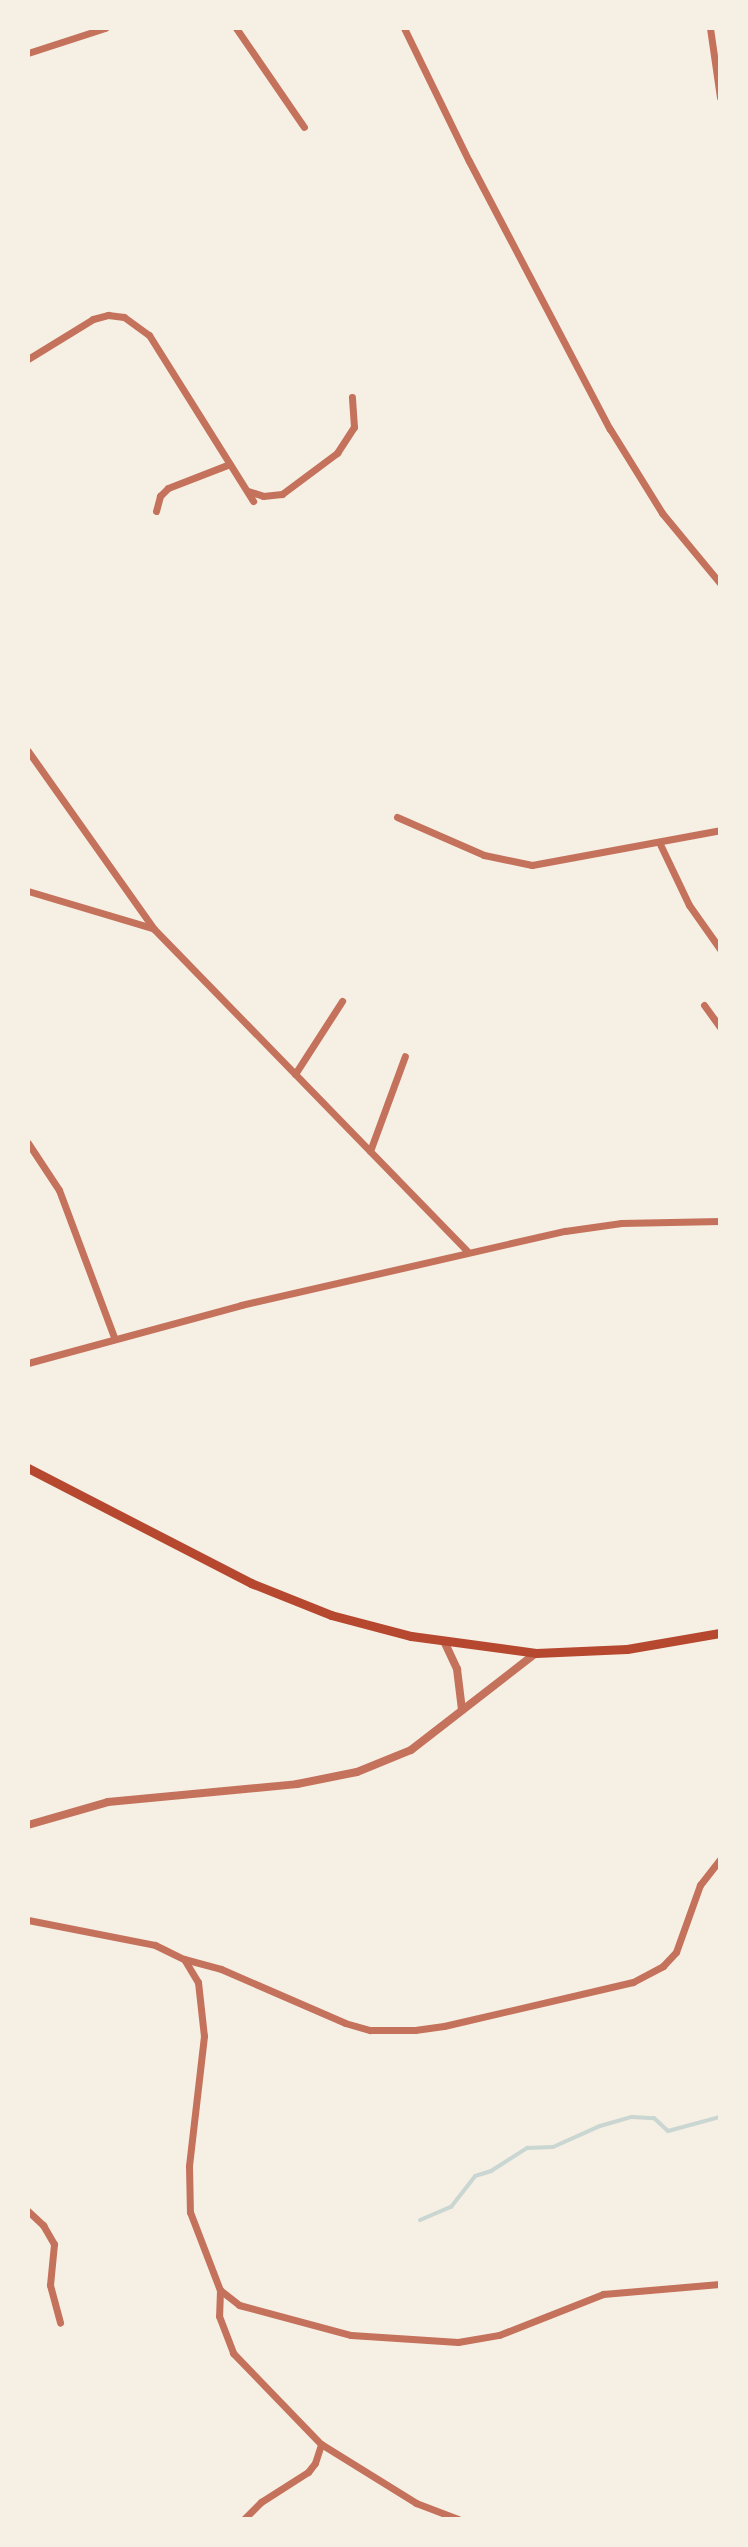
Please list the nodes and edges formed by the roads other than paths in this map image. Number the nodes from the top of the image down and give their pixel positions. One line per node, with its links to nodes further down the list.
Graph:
1 (105, 28): 5 (street)
2 (236, 28): 7 (street)
3 (404, 28): 14 (street)
4 (710, 28): 6 (street)
5 (28, 53)
6 (720, 97)
7 (304, 127)
8 (28, 359): 10 (street)
9 (352, 397): 11 (street)
10 (230, 464): 11 (street); 13 (street)
11 (247, 490): 12 (street)
12 (253, 501)
13 (156, 511)
14 (720, 583)
15 (28, 751): 20 (street)
16 (397, 817): 18 (street)
17 (720, 830): 18 (street)
18 (659, 842): 21 (street)
19 (28, 891): 20 (street)
20 (154, 929): 26 (street)
21 (720, 949)
22 (342, 1001): 26 (street)
23 (704, 1005): 24 (street)
24 (720, 1027)
25 (405, 1056): 28 (street)
26 (295, 1074): 28 (street)
27 (28, 1143): 31 (street)
28 (370, 1151): 30 (street)
29 (720, 1221): 30 (street)
30 (467, 1251): 31 (street)
31 (114, 1337): 32 (street)
32 (28, 1363)
33 (28, 1468): 35 (main road)
34 (720, 1633): 36 (main road)
35 (444, 1641): 36 (main road); 37 (street)
36 (536, 1653): 37 (street)
37 (462, 1710): 38 (street)
38 (28, 1825)
39 (720, 1859): 41 (street)
40 (28, 1920): 41 (street)
41 (184, 1959): 44 (street)
42 (28, 2211): 45 (street)
43 (720, 2284): 44 (street)
44 (220, 2290): 46 (street)
45 (60, 2323)
46 (321, 2444): 47 (street); 48 (street)
47 (244, 2519)
48 (458, 2519)

